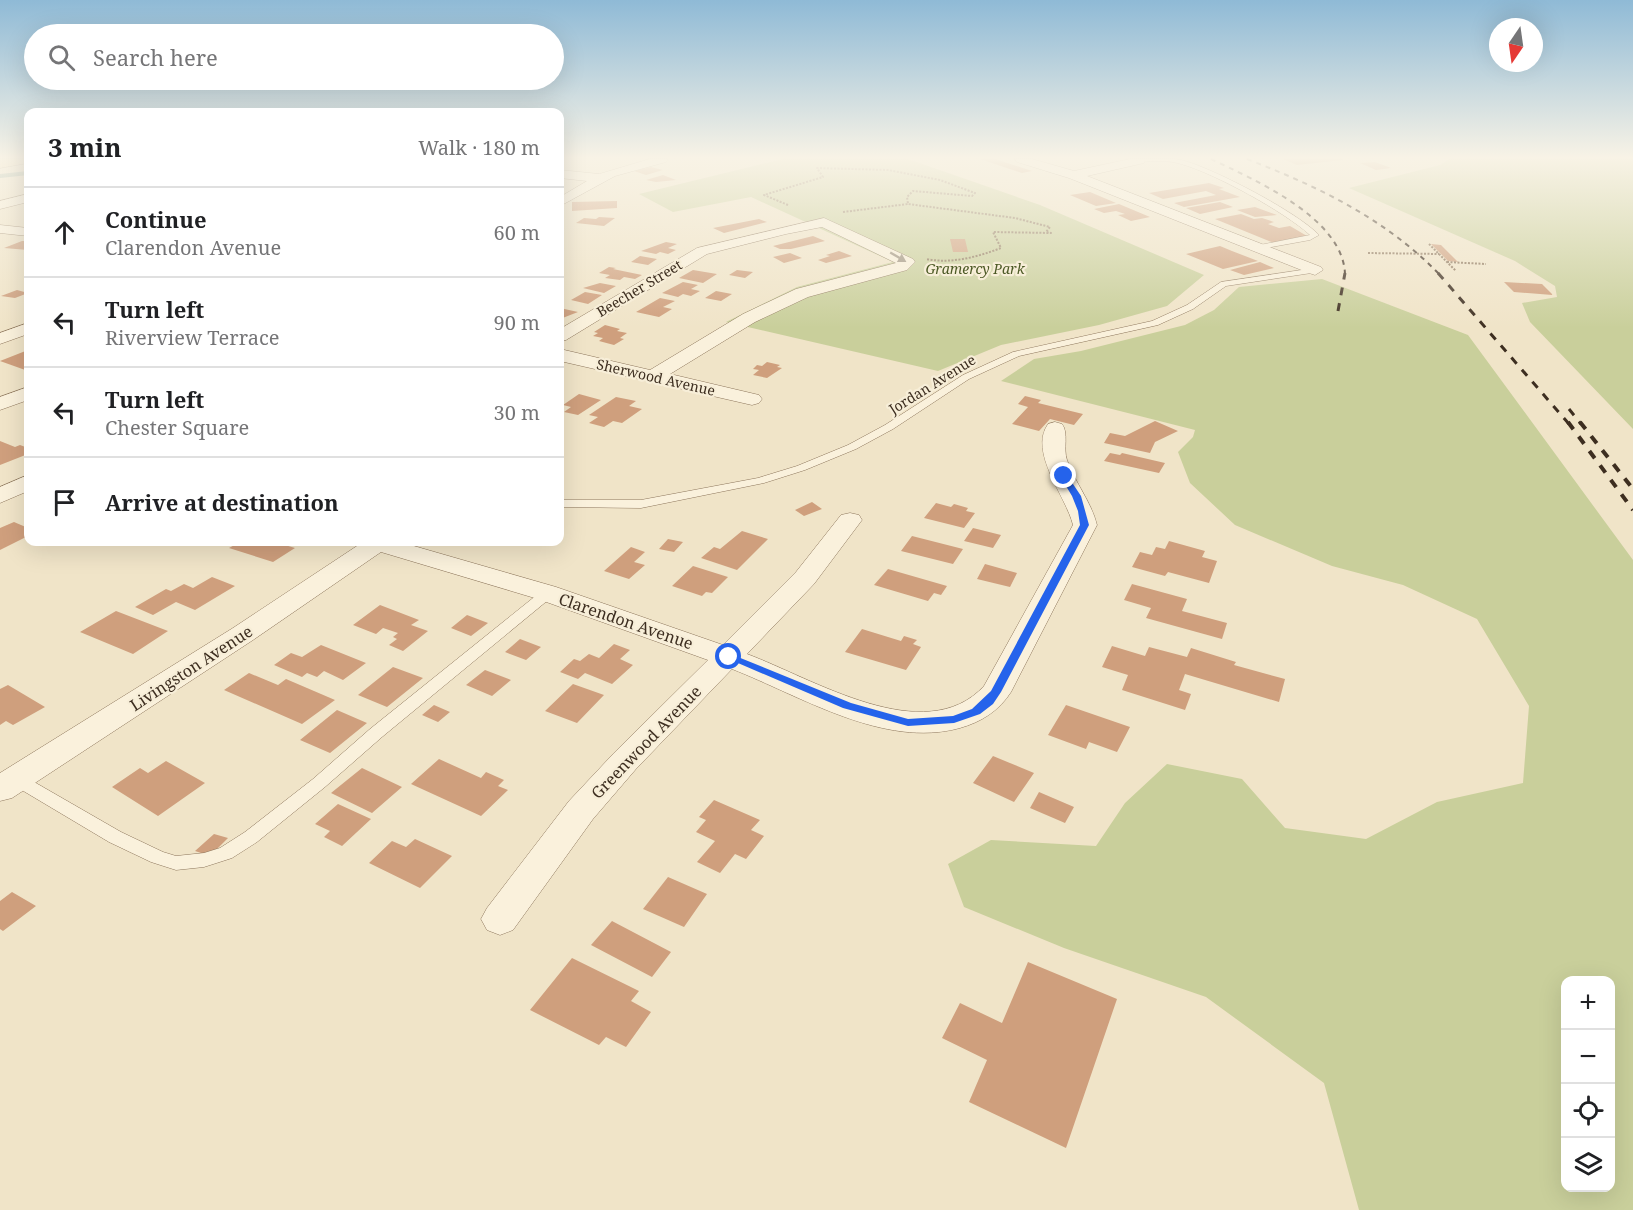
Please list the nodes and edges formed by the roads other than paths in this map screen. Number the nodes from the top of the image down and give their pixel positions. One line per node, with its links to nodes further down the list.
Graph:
1 (1176, 215): 5 (street)
2 (1286, 215): 5 (lane)
3 (0, 229): 4 (street)
4 (24, 232)
5 (1258, 248): 6 (street)
6 (1315, 270): 19 (lane, Jordan Avenue)
7 (24, 330): 9 (street)
8 (564, 334): 11 (street, Beecher Street, one-way to 11)
9 (0, 339)
10 (564, 356): 11 (street, Sherwood Avenue)
11 (653, 376): 13 (street, Sherwood Avenue)
12 (24, 395): 14 (street)
13 (752, 399)
14 (0, 405): 15 (street)
15 (24, 413)
16 (1055, 428): 24 (street, Clarendon Avenue)
17 (24, 484): 18 (street)
18 (0, 496)
19 (564, 504)
20 (850, 520): 24 (street, Greenwood Avenue)
21 (372, 546): 25 (street, Livingston Avenue)
22 (391, 546): 23 (street, Clarendon Avenue)
23 (548, 593): 24 (street, Clarendon Avenue); 25 (lane)
24 (729, 657): 26 (street, Greenwood Avenue)
25 (8, 784)
26 (500, 919)

